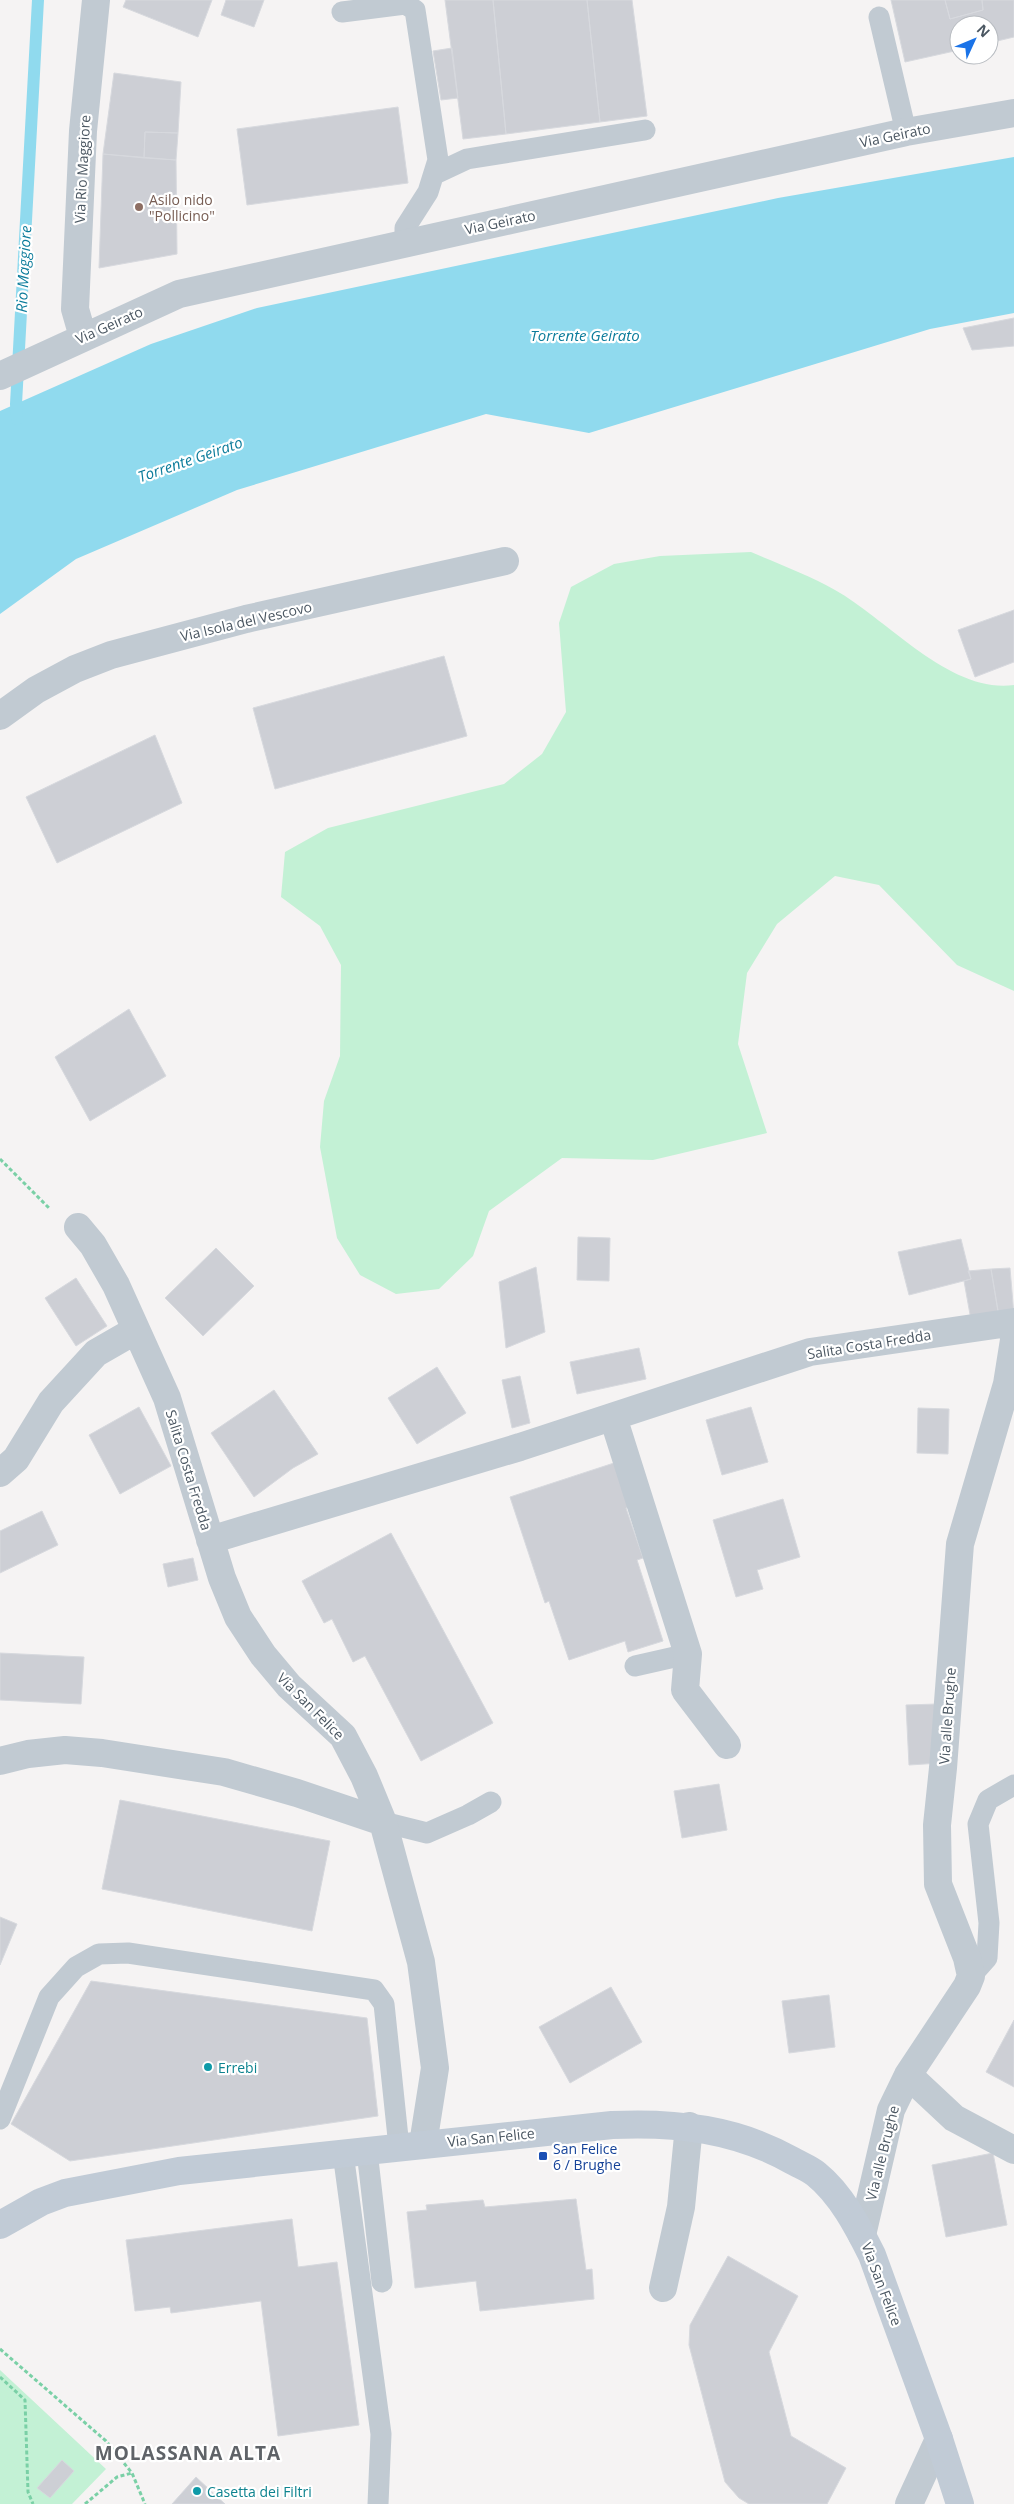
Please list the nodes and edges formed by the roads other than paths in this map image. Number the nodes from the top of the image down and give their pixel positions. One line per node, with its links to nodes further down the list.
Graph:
1 (96, 0): 9 (street, Via Rio Maggiore)
2 (342, 12): 7 (lane)
3 (879, 17): 6 (lane)
4 (1014, 113): 6 (street, Via Geirato)
5 (645, 130): 7 (lane)
6 (906, 132): 8 (street, Via Geirato)
7 (435, 174): 8 (lane)
8 (405, 242): 9 (street, Via Geirato)
9 (73, 341): 10 (street, Via Geirato)
10 (0, 376)
11 (505, 561): 12 (street, Via Isola del Vescovo)
12 (0, 716)
13 (78, 1227): 15 (street, Salita Costa Fredda)
14 (1014, 1322): 17 (street, Salita Costa Fredda)
15 (136, 1330): 18 (street); 19 (street, Salita Costa Fredda)
16 (1014, 1340): 27 (street, Via alle Brughe)
17 (612, 1417): 19 (street, Salita Costa Fredda); 20 (street)
18 (0, 1473)
19 (210, 1540): 26 (street, Via San Felice)
20 (688, 1654): 21 (lane); 22 (street)
21 (635, 1666)
22 (727, 1745)
23 (0, 1761): 26 (street)
24 (1014, 1785): 27 (lane)
25 (491, 1802): 26 (lane)
26 (383, 1822): 31 (street, Via San Felice)
27 (971, 1976): 28 (street, Via alle Brughe)
28 (908, 2075): 32 (street); 35 (street, Via alle Brughe)
29 (0, 2119): 31 (lane)
30 (689, 2126): 31 (street, Via San Felice); 35 (street, Via San Felice); 37 (street)
31 (411, 2146): 33 (street, Via San Felice)
32 (1014, 2150)
33 (355, 2152): 34 (street, Via San Felice); 36 (lane); 39 (lane)
34 (0, 2225)
35 (862, 2235): 38 (street, Via San Felice)
36 (382, 2282)
37 (664, 2288)
38 (939, 2439): 40 (street); 41 (street, Via San Felice)
39 (378, 2504)
40 (909, 2504)
41 (960, 2504)

